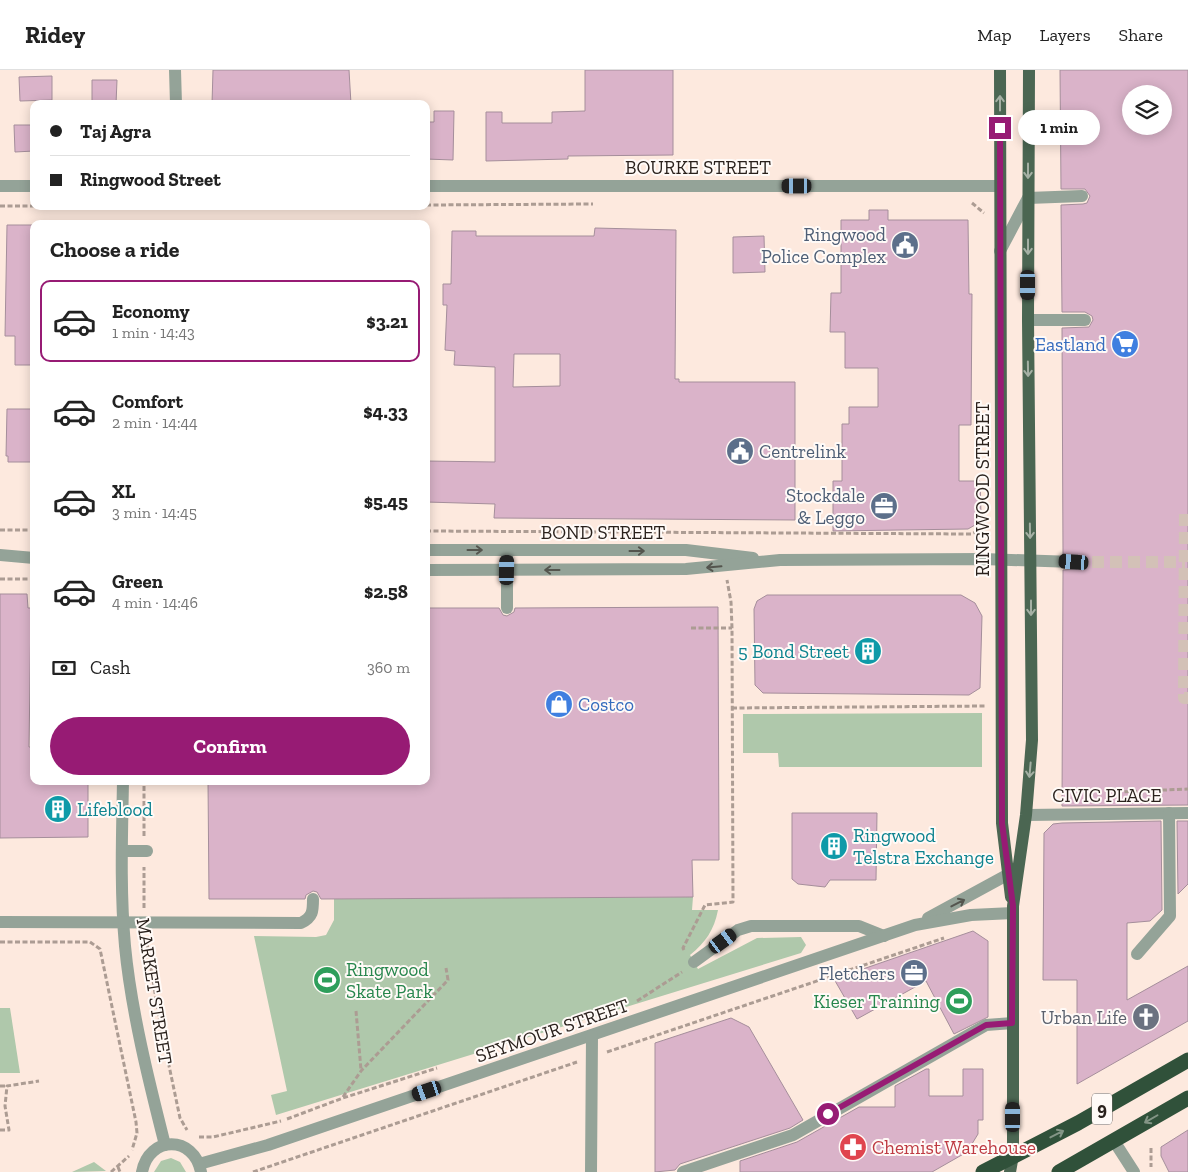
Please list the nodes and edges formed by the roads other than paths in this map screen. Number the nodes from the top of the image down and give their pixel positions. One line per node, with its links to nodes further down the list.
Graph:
1 (176, 70): 4 (street)
2 (1000, 70): 8 (main road, RINGWOOD STREET, one-way to 2)
3 (1029, 70): 10 (main road, RINGWOOD STREET, one-way to 10)
4 (176, 100)
5 (0, 186): 6 (street)
6 (30, 186)
7 (430, 186): 8 (street, BOURKE STREET)
8 (1000, 186): 11 (main road, RINGWOOD STREET)
9 (1082, 196): 10 (street)
10 (1028, 198): 11 (street); 12 (main road, RINGWOOD STREET, one-way to 12)
11 (1000, 251): 19 (main road, RINGWOOD STREET)
12 (1028, 320): 13 (street); 20 (main road, RINGWOOD STREET, one-way to 20)
13 (1086, 320)
14 (30, 550): 17 (street)
15 (430, 550): 16 (street, BOND STREET, one-way to 16)
16 (507, 550): 21 (street, BOND STREET, one-way to 21); 24 (street)
17 (3, 555): 18 (street)
18 (30, 558)
19 (1002, 559): 20 (street, BOND STREET); 21 (street, BOND STREET); 32 (main road, RINGWOOD STREET)
20 (1030, 559): 22 (street, BOND STREET); 29 (main road, RINGWOOD STREET, one-way to 29)
21 (780, 560): 24 (street, BOND STREET, one-way to 24)
22 (1074, 562)
23 (430, 570): 24 (street, BOND STREET)
24 (507, 570): 25 (street)
25 (507, 608)
26 (123, 785): 30 (street, MARKET STREET)
27 (1169, 813): 28 (street, CIVIC PLACE); 29 (street, CIVIC PLACE); 39 (street)
28 (1188, 813)
29 (1026, 814): 34 (main road, RINGWOOD STREET)
30 (122, 851): 31 (street); 36 (street, MARKET STREET)
31 (146, 851)
32 (1007, 875): 34 (main road, RINGWOOD STREET); 37 (street, SEYMOUR STREET, one-way to 32)
33 (313, 899): 36 (street)
34 (1013, 910): 37 (street, SEYMOUR STREET); 41 (main road, RINGWOOD STREET)
35 (0, 922): 36 (street)
36 (124, 922): 46 (street, MARKET STREET)
37 (915, 925): 38 (street, SEYMOUR STREET)
38 (884, 936): 40 (street); 42 (street, SEYMOUR STREET)
39 (1137, 954)
40 (690, 958)
41 (1012, 1023): 47 (main road, RINGWOOD STREET); 51 (street)
42 (592, 1036): 48 (street, SEYMOUR STREET); 50 (street)
43 (1188, 1060): 47 (highway, 9, one-way to 43)
44 (1188, 1098): 45 (highway, 9, one-way to 45)
45 (1114, 1140): 54 (highway, 9); 55 (street)
46 (165, 1145): 48 (street); 49 (street)
47 (1013, 1155): 52 (highway); 53 (main road, RINGWOOD STREET)
48 (200, 1168)
49 (142, 1172)
50 (591, 1172)
51 (683, 1172)
52 (983, 1172)
53 (1010, 1172)
54 (1058, 1172)
55 (1134, 1172)

